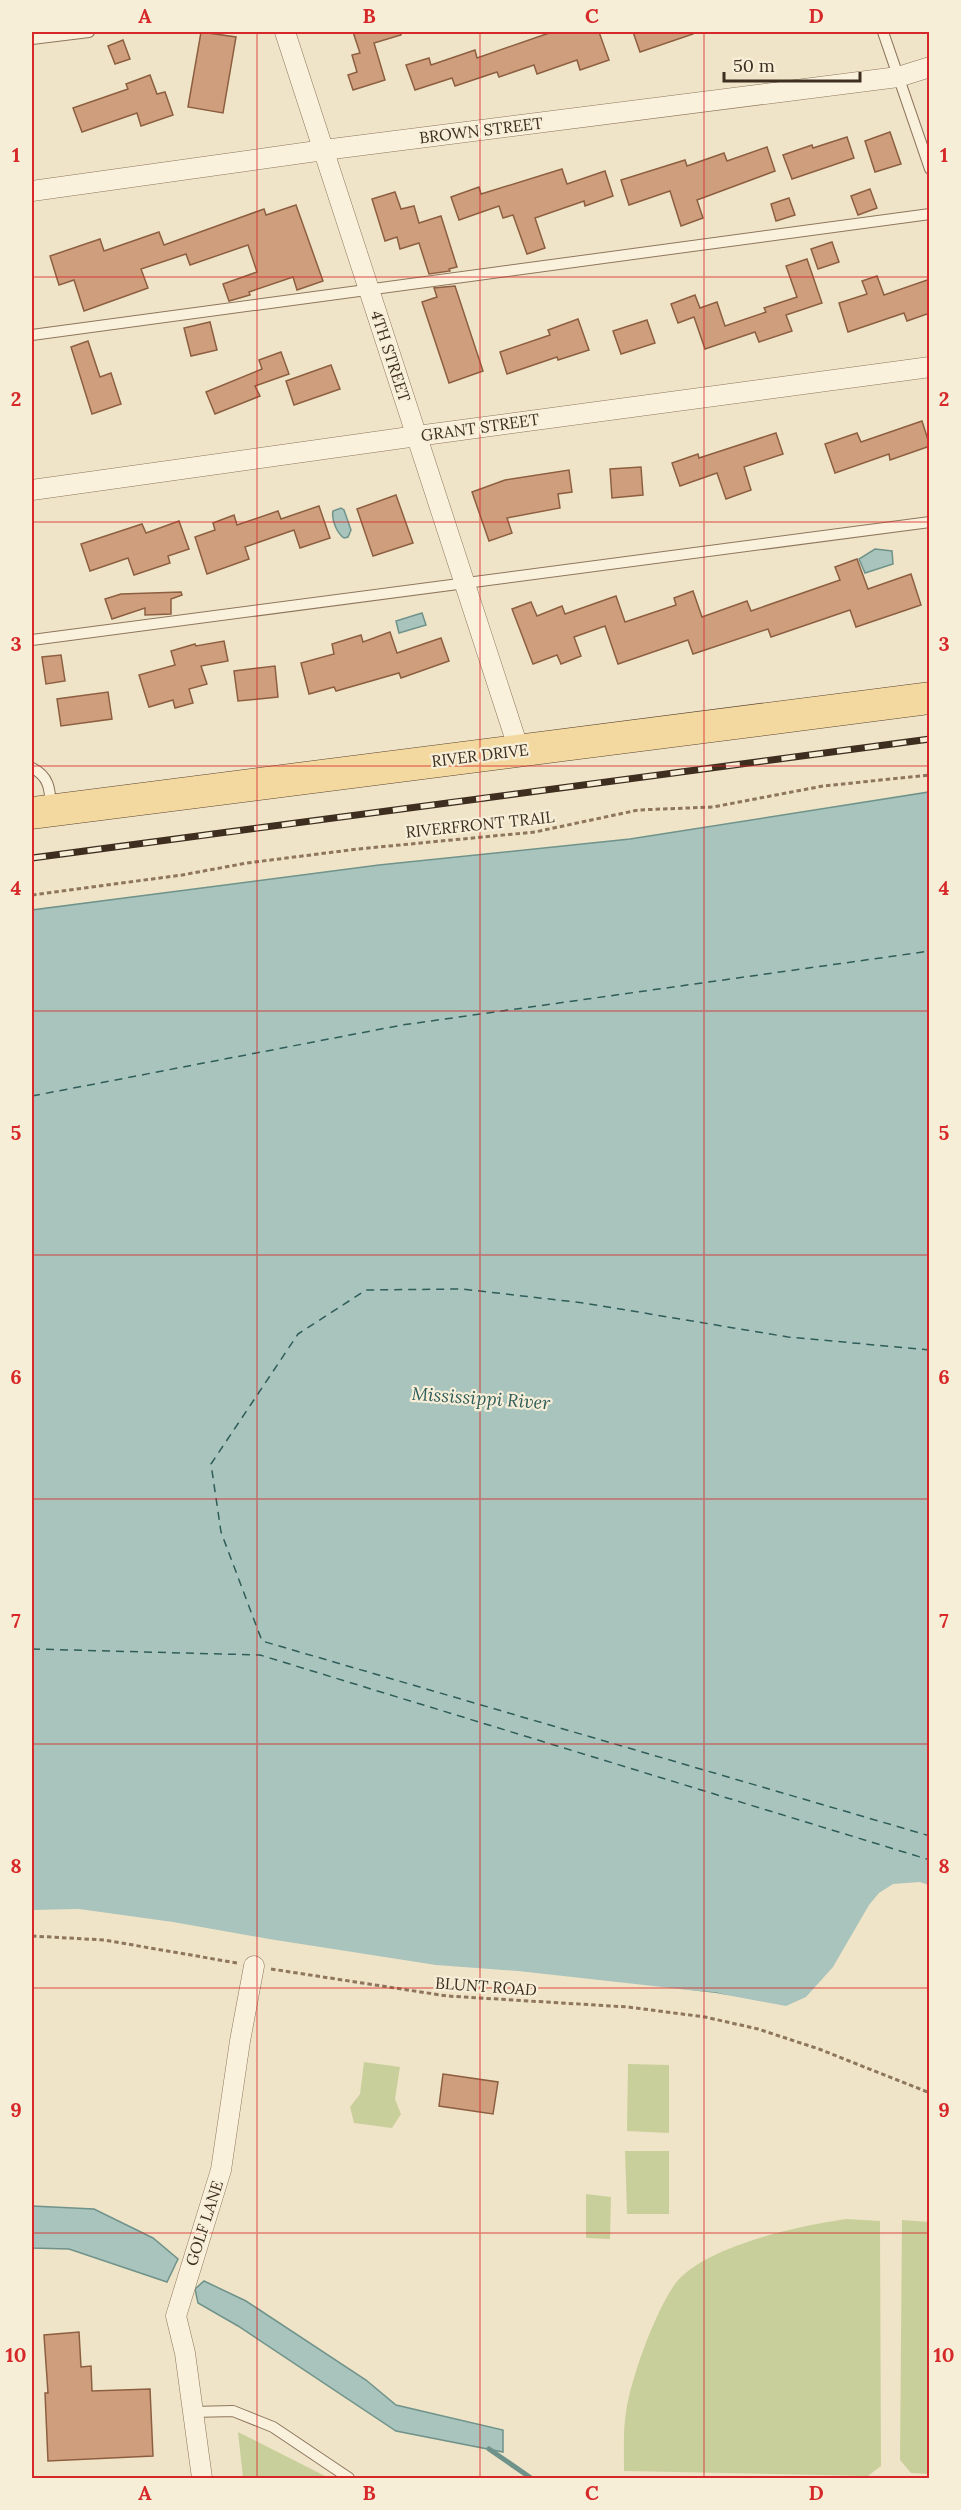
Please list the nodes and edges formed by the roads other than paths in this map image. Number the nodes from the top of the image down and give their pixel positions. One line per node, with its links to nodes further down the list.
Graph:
1 (89, 32): 4 (lane)
2 (285, 32): 7 (street, 4TH STREET)
3 (883, 32): 6 (lane)
4 (32, 39)
5 (930, 67): 6 (street, BROWN STREET)
6 (898, 77): 7 (street, BROWN STREET); 8 (lane)
7 (324, 150): 9 (street, BROWN STREET); 11 (street, 4TH STREET)
8 (930, 169)
9 (32, 190)
10 (930, 214): 11 (lane)
11 (370, 290): 12 (lane); 14 (street, 4TH STREET)
12 (32, 335)
13 (930, 368): 14 (street, GRANT STREET)
14 (417, 436): 15 (street, GRANT STREET); 17 (street, 4TH STREET)
15 (32, 490)
16 (930, 522): 17 (lane)
17 (466, 584): 18 (lane); 20 (street, 4TH STREET)
18 (32, 640)
19 (930, 698): 20 (main road, RIVER DRIVE)
20 (519, 750): 22 (main road, RIVER DRIVE)
21 (32, 768): 22 (lane)
22 (41, 812)
23 (254, 1966): 24 (street, GOLF LANE)
24 (193, 2412): 25 (street, GOLF LANE); 26 (lane)
25 (202, 2478)
26 (349, 2478)

